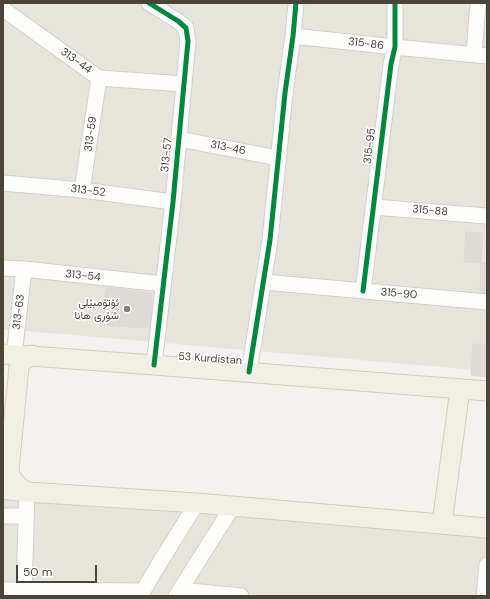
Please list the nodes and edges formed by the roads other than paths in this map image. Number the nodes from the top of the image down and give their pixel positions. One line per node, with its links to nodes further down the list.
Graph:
1 (149, 3): 10 (street, 313-57)
2 (296, 3): 6 (street)
3 (395, 3): 7 (street, 315-95)
4 (478, 3): 8 (street)
5 (9, 8): 9 (street, 313-44)
6 (293, 36): 7 (street, 315-86); 12 (street)
7 (394, 47): 8 (street, 315-86); 16 (street, 315-95)
8 (480, 55)
9 (99, 78): 10 (street, 313-44); 14 (street, 313-59)
10 (184, 84): 11 (street, 313-57)
11 (179, 139): 12 (street, 313-46); 15 (street, 313-57)
12 (278, 158): 20 (street)
13 (3, 183): 14 (street, 313-52)
14 (82, 190): 15 (street, 313-52)
15 (172, 202): 21 (street, 313-57)
16 (373, 207): 17 (street, 315-88); 22 (street, 315-95)
17 (487, 216)
18 (3, 268): 19 (street, 313-54)
19 (24, 270): 21 (street, 313-54); 24 (street, 313-63)
20 (264, 282): 22 (street, 315-90); 26 (street)
21 (163, 284): 25 (street, 313-57)
22 (363, 291): 23 (street, 315-90)
23 (487, 302)
24 (16, 355): 25 (main road, 53 Kurdistan); 29 (main road); 31 (main road)
25 (154, 364): 26 (main road, 53 Kurdistan)
26 (249, 372): 27 (main road, 53 Kurdistan)
27 (460, 389): 28 (main road, 53 Kurdistan); 36 (main road)
28 (487, 391)
29 (3, 439)
30 (3, 489): 31 (main road)
31 (27, 492): 32 (main road); 35 (street)
32 (197, 503): 33 (main road); 42 (street)
33 (232, 506): 36 (main road); 41 (street)
34 (3, 516): 35 (street)
35 (26, 516): 40 (street)
36 (442, 524): 37 (main road)
37 (487, 528)
38 (487, 566): 44 (street)
39 (3, 590): 40 (street)
40 (24, 590): 42 (street)
41 (178, 593): 43 (street)
42 (142, 594)
43 (231, 596)
44 (484, 596)

